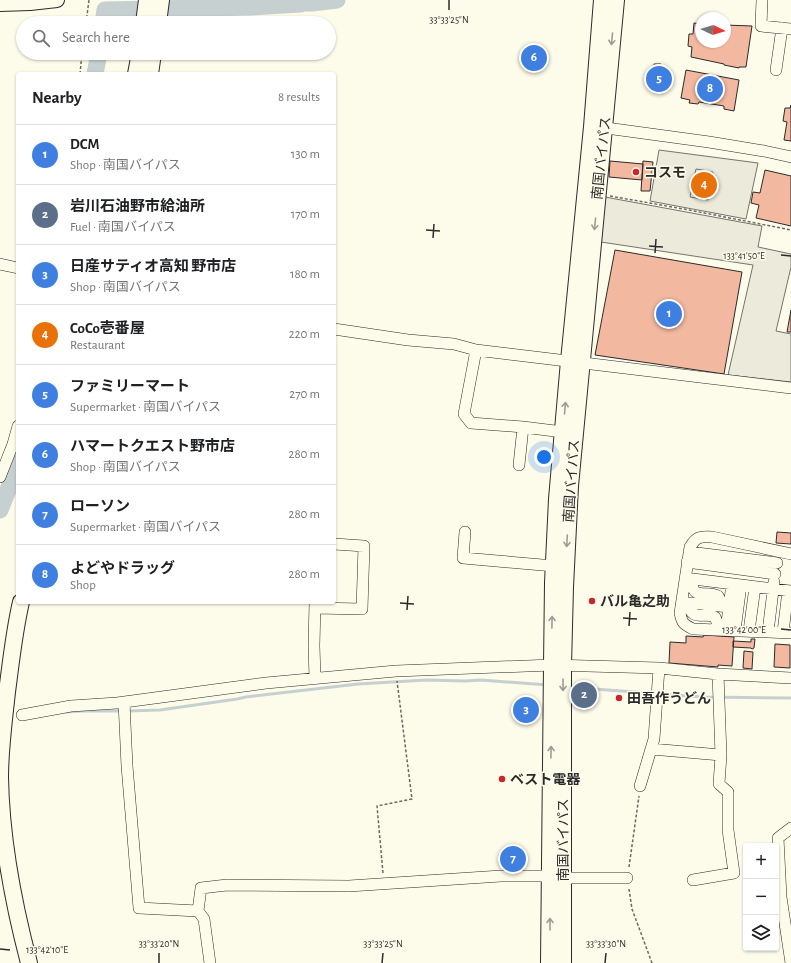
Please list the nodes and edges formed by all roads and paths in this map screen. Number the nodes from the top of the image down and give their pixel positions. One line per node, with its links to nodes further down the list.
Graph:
1 (57, 0): 8 (main road)
2 (89, 0): 9 (path)
3 (147, 0): 10 (highway)
4 (161, 0): 11 (highway)
5 (602, 0): 20 (highway, 南国バイパス)
6 (616, 0): 20 (highway, 南国バイパス, one-way to 20)
7 (762, 0): 12 (street)
8 (0, 4)
9 (87, 16)
10 (150, 16)
11 (153, 16)
12 (786, 29): 16 (street)
13 (81, 60): 17 (path)
14 (139, 60): 18 (highway)
15 (152, 60): 19 (highway)
16 (776, 70)
17 (80, 72)
18 (136, 72)
19 (150, 72)
20 (598, 127): 21 (street); 22 (highway, 南国バイパス); 28 (highway, 南国バイパス)
21 (791, 157)
22 (598, 194): 23 (path); 28 (highway, 南国バイパス, one-way to 28)
23 (791, 230)
24 (0, 264): 25 (street)
25 (16, 268)
26 (336, 328): 27 (street)
27 (476, 350): 28 (street); 30 (street)
28 (575, 362): 29 (street); 31 (highway, 南国バイパス, one-way to 28); 56 (highway, 南国バイパス, one-way to 56)
29 (791, 388)
30 (523, 427): 31 (street); 33 (street)
31 (563, 432): 40 (highway, 南国バイパス)
32 (16, 433): 34 (street)
33 (519, 465)
34 (0, 477)
35 (465, 532): 40 (street)
36 (336, 544): 50 (street)
37 (778, 552): 38 (street); 39 (street); 41 (street)
38 (791, 554)
39 (688, 557): 41 (street); 42 (street)
40 (554, 566): 56 (highway, 南国バイパス, one-way to 40)
41 (776, 569): 45 (street)
42 (689, 578): 43 (street); 47 (street); 51 (street)
43 (737, 584): 44 (street); 51 (street); 52 (street)
44 (755, 587): 45 (street); 53 (street)
45 (774, 589): 46 (street); 54 (street)
46 (790, 591): 55 (street)
47 (685, 603): 51 (street); 52 (street)
48 (21, 604): 58 (highway)
49 (27, 604): 58 (highway)
50 (315, 605): 61 (street)
51 (725, 607): 52 (street)
52 (726, 630): 53 (street)
53 (749, 631): 54 (street)
54 (768, 632): 55 (street)
55 (787, 633)
56 (557, 666): 57 (street); 59 (street); 69 (highway, 南国バイパス)
57 (659, 668): 60 (street); 65 (street)
58 (10, 671): 74 (highway)
59 (396, 671): 61 (street); 72 (path)
60 (718, 674): 62 (street); 66 (street)
61 (315, 678): 63 (street)
62 (791, 678)
63 (124, 702): 64 (street); 73 (street)
64 (22, 715)
65 (652, 749): 66 (street); 67 (street)
66 (720, 755): 71 (street)
67 (640, 786)
68 (791, 828): 78 (street)
69 (557, 877): 70 (street); 72 (street); 76 (highway, 南国バイパス, one-way to 69); 77 (highway, 南国バイパス)
70 (627, 878)
71 (693, 880)
72 (384, 884): 73 (street)
73 (198, 911): 75 (street)
74 (29, 963)
75 (210, 963)
76 (549, 963)
77 (563, 963)
78 (791, 963)

